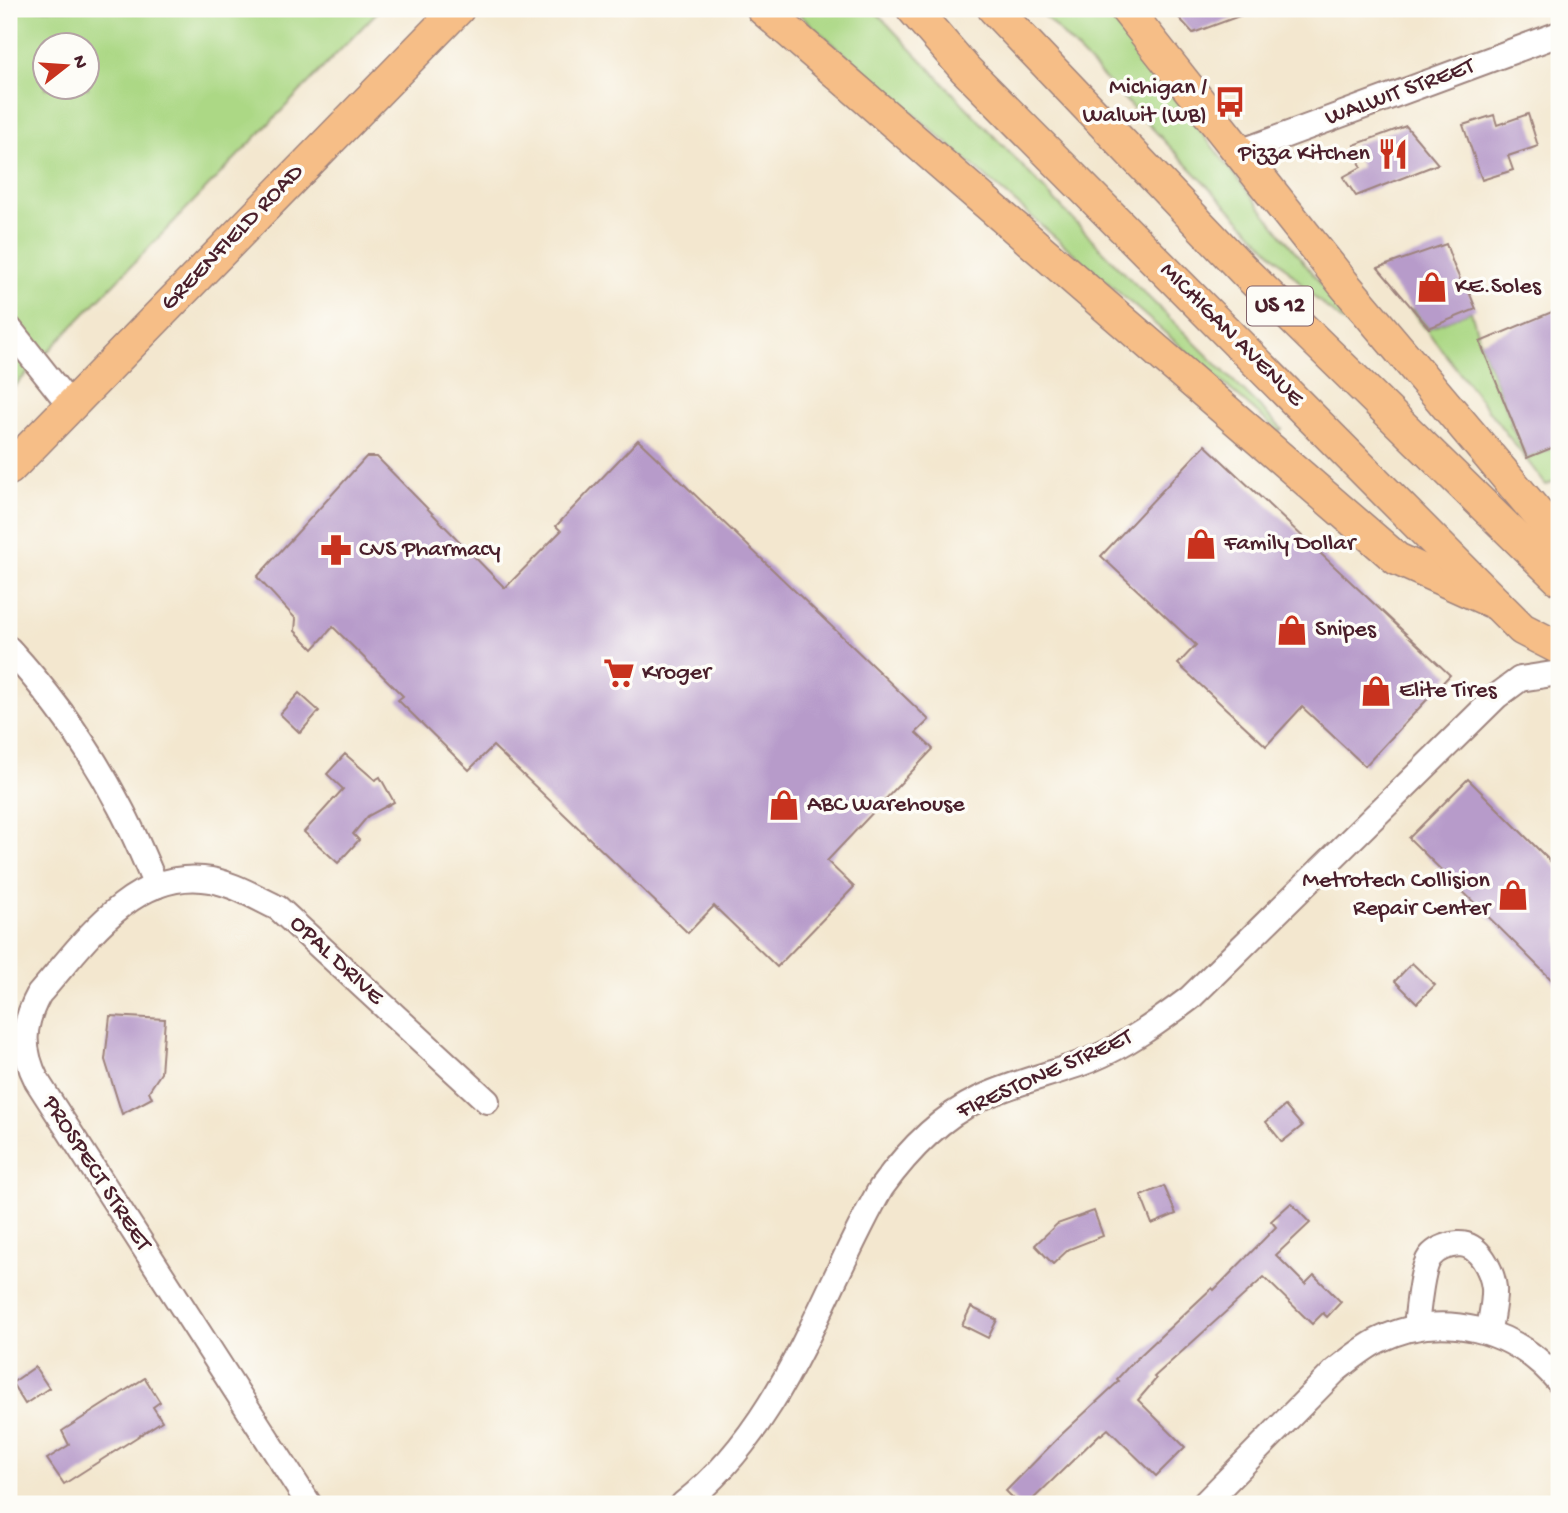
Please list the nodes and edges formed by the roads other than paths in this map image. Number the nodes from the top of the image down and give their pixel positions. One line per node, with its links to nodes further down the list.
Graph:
1 (458, 9): 9 (main road, GREENFIELD ROAD)
2 (763, 9): 13 (main road)
3 (913, 9): 13 (main road, MICHIGAN AVENUE / US 12)
4 (994, 9): 12 (main road, US 12)
5 (1126, 9): 7 (main road)
6 (1559, 34): 7 (street, WALWIT STREET)
7 (1240, 152): 11 (main road)
8 (9, 328): 9 (street)
9 (70, 405): 10 (main road, GREENFIELD ROAD)
10 (9, 469)
11 (1553, 522)
12 (1559, 579)
13 (1497, 604): 14 (main road, MICHIGAN AVENUE / US 12)
14 (1559, 648)
15 (9, 649): 17 (street)
16 (1559, 673): 23 (street, FIRESTONE STREET)
17 (156, 886): 18 (street, OPAL DRIVE); 22 (street, PROSPECT STREET)
18 (487, 1101)
19 (1416, 1327): 20 (street); 20 (street); 24 (street)
20 (1489, 1332): 21 (street)
21 (1559, 1382)
22 (309, 1504)
23 (683, 1504)
24 (1203, 1504)

